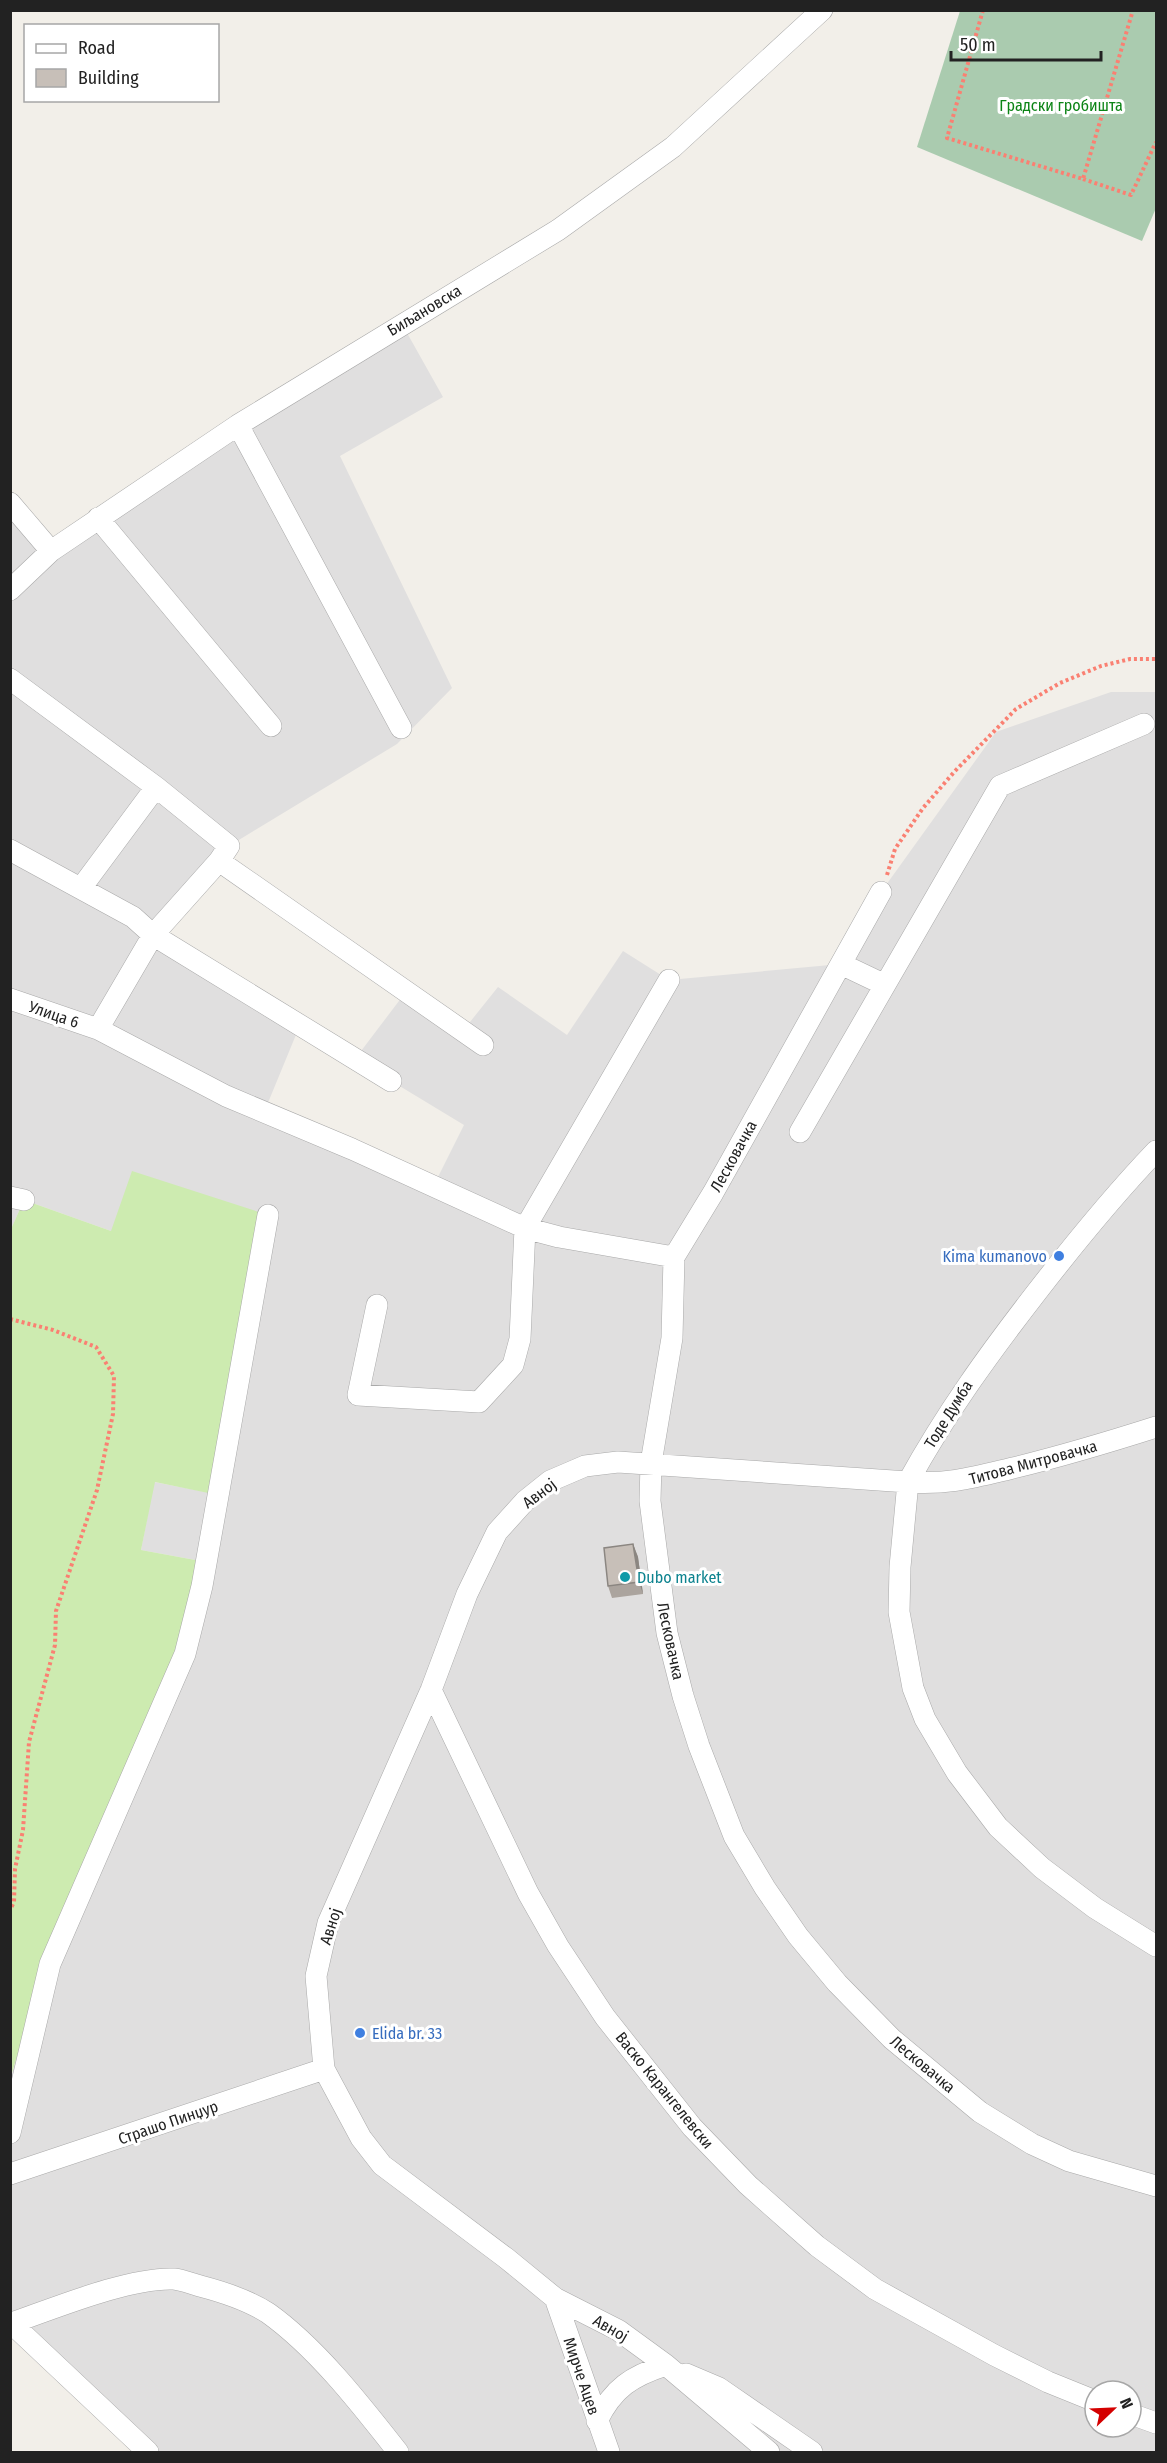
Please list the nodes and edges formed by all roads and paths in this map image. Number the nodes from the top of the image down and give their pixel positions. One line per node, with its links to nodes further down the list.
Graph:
1 (822, 10): 6 (street, Биљановска)
2 (983, 10): 5 (path)
3 (1133, 10): 5 (path)
4 (1156, 142): 5 (path)
5 (1083, 179)
6 (238, 425): 8 (street, Биљановска); 15 (street)
7 (10, 503): 9 (street)
8 (98, 518): 9 (street, Биљановска); 14 (street)
9 (51, 551): 10 (street, Биљановска)
10 (10, 590)
11 (1156, 659): 20 (path)
12 (10, 679): 16 (street)
13 (1144, 724): 24 (street)
14 (271, 726)
15 (400, 728)
16 (156, 787): 18 (street); 19 (street)
17 (10, 850): 19 (street)
18 (219, 861): 21 (street); 27 (street)
19 (81, 888): 21 (street)
20 (881, 892): 22 (street, Лесковачка)
21 (153, 935): 26 (street); 28 (street)
22 (841, 964): 24 (street); 33 (street, Лесковачка)
23 (669, 980): 32 (street)
24 (885, 985): 29 (street)
25 (10, 999): 26 (street, Улица 6)
26 (98, 1029): 32 (street, Улица 6)
27 (483, 1045)
28 (391, 1081)
29 (800, 1132)
30 (1156, 1151): 38 (street, Тоде Думба)
31 (268, 1215): 43 (street)
32 (525, 1228): 33 (street, Улица 6); 34 (street)
33 (674, 1257): 37 (street, Лесковачка)
34 (377, 1305)
35 (10, 1319): 40 (path)
36 (1156, 1427): 38 (street, Титова Митровачка)
37 (651, 1463): 38 (street); 39 (street, Авној); 45 (street, Лесковачка)
38 (908, 1482): 41 (street)
39 (431, 1690): 42 (street, Авној); 49 (street, Васко Карангелевски)
40 (10, 1910)
41 (1156, 1946)
42 (324, 2069): 44 (street, Страшо Пинџур); 46 (street, Авној)
43 (10, 2133)
44 (10, 2174)
45 (1156, 2186)
46 (555, 2298): 48 (street, Авној); 50 (street, Мирче Ацев)
47 (11, 2322): 51 (street); 52 (street)
48 (666, 2365): 50 (street); 54 (street, Авној); 55 (street, Авној)
49 (1083, 2396)
50 (597, 2421): 53 (street, Мирче Ацев)
51 (148, 2452)
52 (398, 2452)
53 (609, 2452)
54 (769, 2452)
55 (812, 2452)

